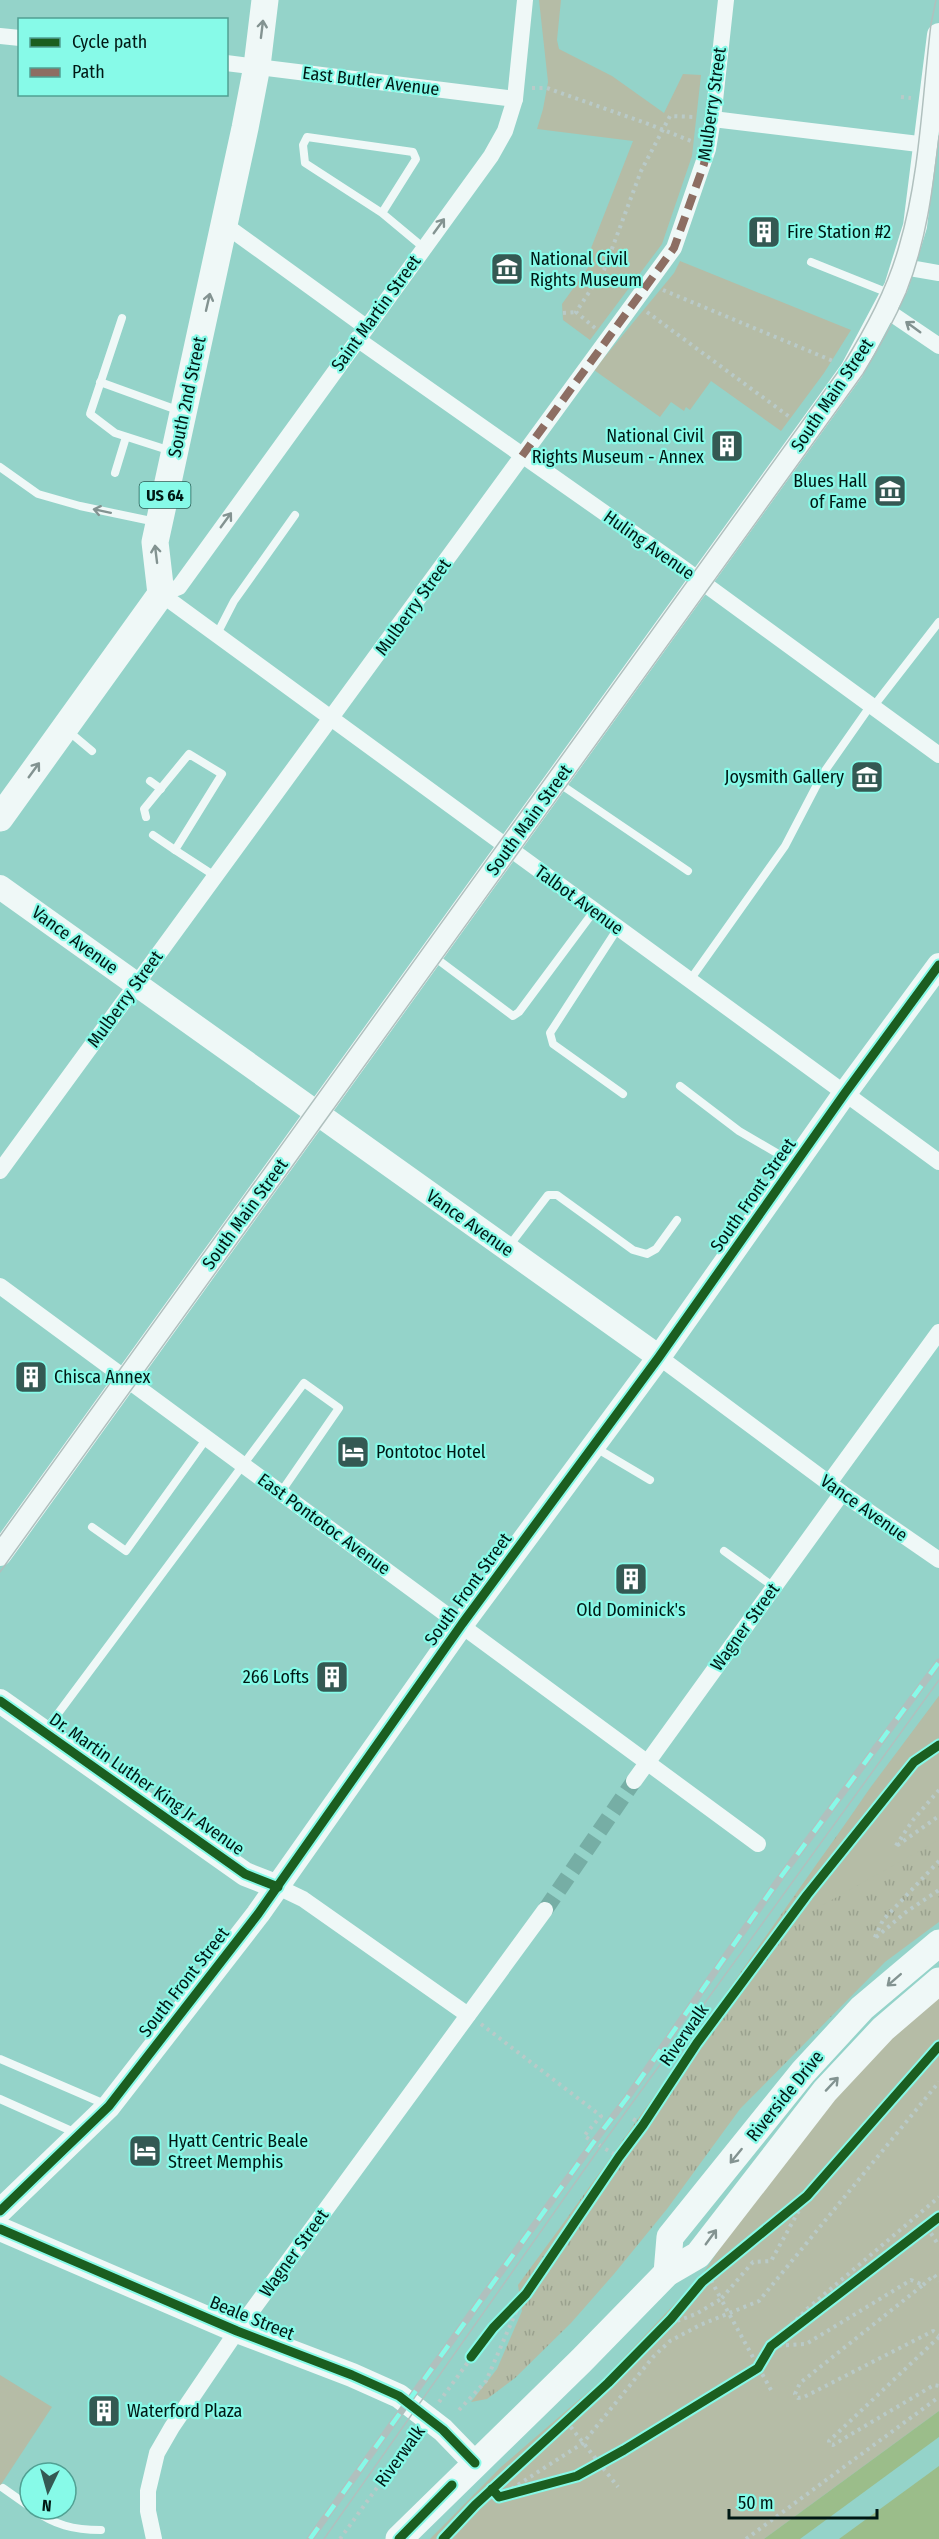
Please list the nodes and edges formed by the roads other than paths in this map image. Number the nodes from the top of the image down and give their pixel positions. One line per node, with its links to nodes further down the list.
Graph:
1 (265, 0): 8 (main road, South 2nd Street / US 64, one-way to 1)
2 (525, 0): 9 (street, Saint Martin Street)
3 (726, 0): 10 (street, Mulberry Street)
4 (939, 34): 11 (main road, South Main Street)
5 (0, 36): 6 (street)
6 (18, 39)
7 (228, 63): 8 (street, East Butler Avenue)
8 (257, 66): 9 (street, East Butler Avenue); 13 (main road, South 2nd Street / US 64)
9 (516, 92): 14 (street, Saint Martin Street, one-way to 9)
10 (713, 119): 11 (street); 26 (street, Mulberry Street)
11 (927, 145): 16 (main road, South Main Street)
12 (382, 213): 12 (lane); 14 (lane)
13 (225, 225): 20 (street, Huling Avenue); 23 (main road, South 2nd Street / US 64, one-way to 13)
14 (424, 248): 20 (street, Saint Martin Street)
15 (811, 262): 18 (lane)
16 (904, 267): 17 (street); 18 (main road, South Main Street)
17 (939, 273)
18 (889, 302): 21 (street, one-way to 18); 31 (main road, South Main Street)
19 (122, 318): 22 (lane)
20 (362, 333): 26 (street, Huling Avenue); 32 (street, Saint Martin Street, one-way to 20)
21 (939, 346)
22 (100, 382): 23 (lane); 24 (lane)
23 (183, 412): 25 (main road, South 2nd Street / US 64)
24 (126, 437): 25 (lane); 28 (lane)
25 (175, 452): 30 (main road, South 2nd Street / US 64)
26 (522, 456): 31 (street, Huling Avenue); 36 (street, Mulberry Street)
27 (0, 467): 30 (lane, one-way to 27)
28 (115, 473)
29 (295, 515): 34 (lane)
30 (159, 523): 32 (main road, South 2nd Street / US 64, one-way to 30)
31 (700, 581): 35 (street, Huling Avenue); 41 (main road, South Main Street)
32 (161, 594): 34 (street, Talbot Avenue); 37 (main road)
33 (939, 622): 35 (lane)
34 (217, 634): 36 (street, Talbot Avenue)
35 (872, 706): 39 (street, Huling Avenue); 55 (lane)
36 (333, 717): 46 (street, Talbot Avenue); 49 (street, Mulberry Street)
37 (65, 728): 38 (lane); 44 (main road, one-way to 37)
38 (92, 751)
39 (939, 755)
40 (150, 781): 42 (lane)
41 (556, 781): 46 (main road, South Main Street); 48 (lane)
42 (161, 789): 43 (lane); 47 (lane)
43 (146, 817)
44 (0, 818)
45 (153, 835): 47 (lane)
46 (508, 848): 51 (street, Talbot Avenue); 53 (main road, South Main Street)
47 (175, 850): 49 (lane)
48 (688, 871)
49 (215, 876): 56 (street, Mulberry Street)
50 (0, 886): 56 (main road, Vance Avenue)
51 (594, 911): 52 (street, Talbot Avenue); 53 (lane)
52 (618, 928): 55 (street, Talbot Avenue); 59 (lane)
53 (431, 955): 60 (main road, South Main Street)
54 (939, 965): 58 (main road, South Front Street)
55 (690, 980): 58 (street, Talbot Avenue)
56 (136, 984): 60 (main road, Vance Avenue); 63 (street, Mulberry Street)
57 (680, 1086): 62 (lane)
58 (845, 1093): 61 (street, Talbot Avenue); 62 (main road, South Front Street)
59 (623, 1094)
60 (317, 1114): 65 (main road, Vance Avenue); 69 (main road, South Main Street)
61 (939, 1162)
62 (795, 1163): 68 (main road, South Front Street)
63 (0, 1171)
64 (677, 1220): 65 (lane)
65 (507, 1249): 68 (main road, Vance Avenue)
66 (0, 1286): 69 (street, East Pontotoc Avenue)
67 (939, 1332): 74 (street, Wagner Street)
68 (659, 1357): 71 (main road, South Front Street); 74 (street, Vance Avenue)
69 (126, 1379): 70 (street, East Pontotoc Avenue); 78 (main road, South Main Street)
70 (207, 1438): 72 (street, East Pontotoc Avenue); 76 (lane)
71 (593, 1447): 73 (lane); 81 (main road, South Front Street)
72 (244, 1466): 75 (street, East Pontotoc Avenue); 75 (lane); 83 (lane)
73 (650, 1480)
74 (836, 1488): 79 (street, Vance Avenue); 80 (street, Wagner Street)
75 (281, 1492): 81 (street, East Pontotoc Avenue)
76 (92, 1527)
77 (724, 1551): 80 (lane)
78 (0, 1554)
79 (939, 1560)
80 (774, 1587): 84 (street, Wagner Street)
81 (462, 1624): 84 (street, East Pontotoc Avenue); 87 (main road, South Front Street)
82 (0, 1701): 83 (main road, Dr. Martin Luther King Jr Avenue)
83 (45, 1732): 87 (main road, Dr. Martin Luther King Jr Avenue)
84 (649, 1761): 85 (street, Wagner Street); 86 (street, East Pontotoc Avenue)
85 (634, 1781)
86 (758, 1844)
87 (278, 1887): 91 (street, Dr. Martin Luther King Jr Avenue); 94 (main road, South Front Street)
88 (545, 1910): 91 (street, Wagner Street)
89 (939, 1943): 98 (main road, Riverside Drive, one-way to 98)
90 (939, 1981): 98 (main road, Riverside Drive, one-way to 90)
91 (468, 2015): 99 (street, Wagner Street)
92 (0, 2059): 94 (lane)
93 (0, 2099): 95 (lane)
94 (109, 2106): 95 (main road, South Front Street)
95 (80, 2135): 96 (main road, South Front Street)
96 (0, 2211)
97 (0, 2229): 99 (main road, Beale Street)
98 (667, 2273): 100 (main road, Riverside Drive)
99 (237, 2331): 100 (main road, Beale Street); 105 (street, Wagner Street)
100 (475, 2463): 106 (main road, Riverside Drive)
101 (3, 2488): 102 (lane)
102 (18, 2499)
103 (54, 2521): 104 (lane)
104 (101, 2530)
105 (154, 2539)
106 (399, 2539)

